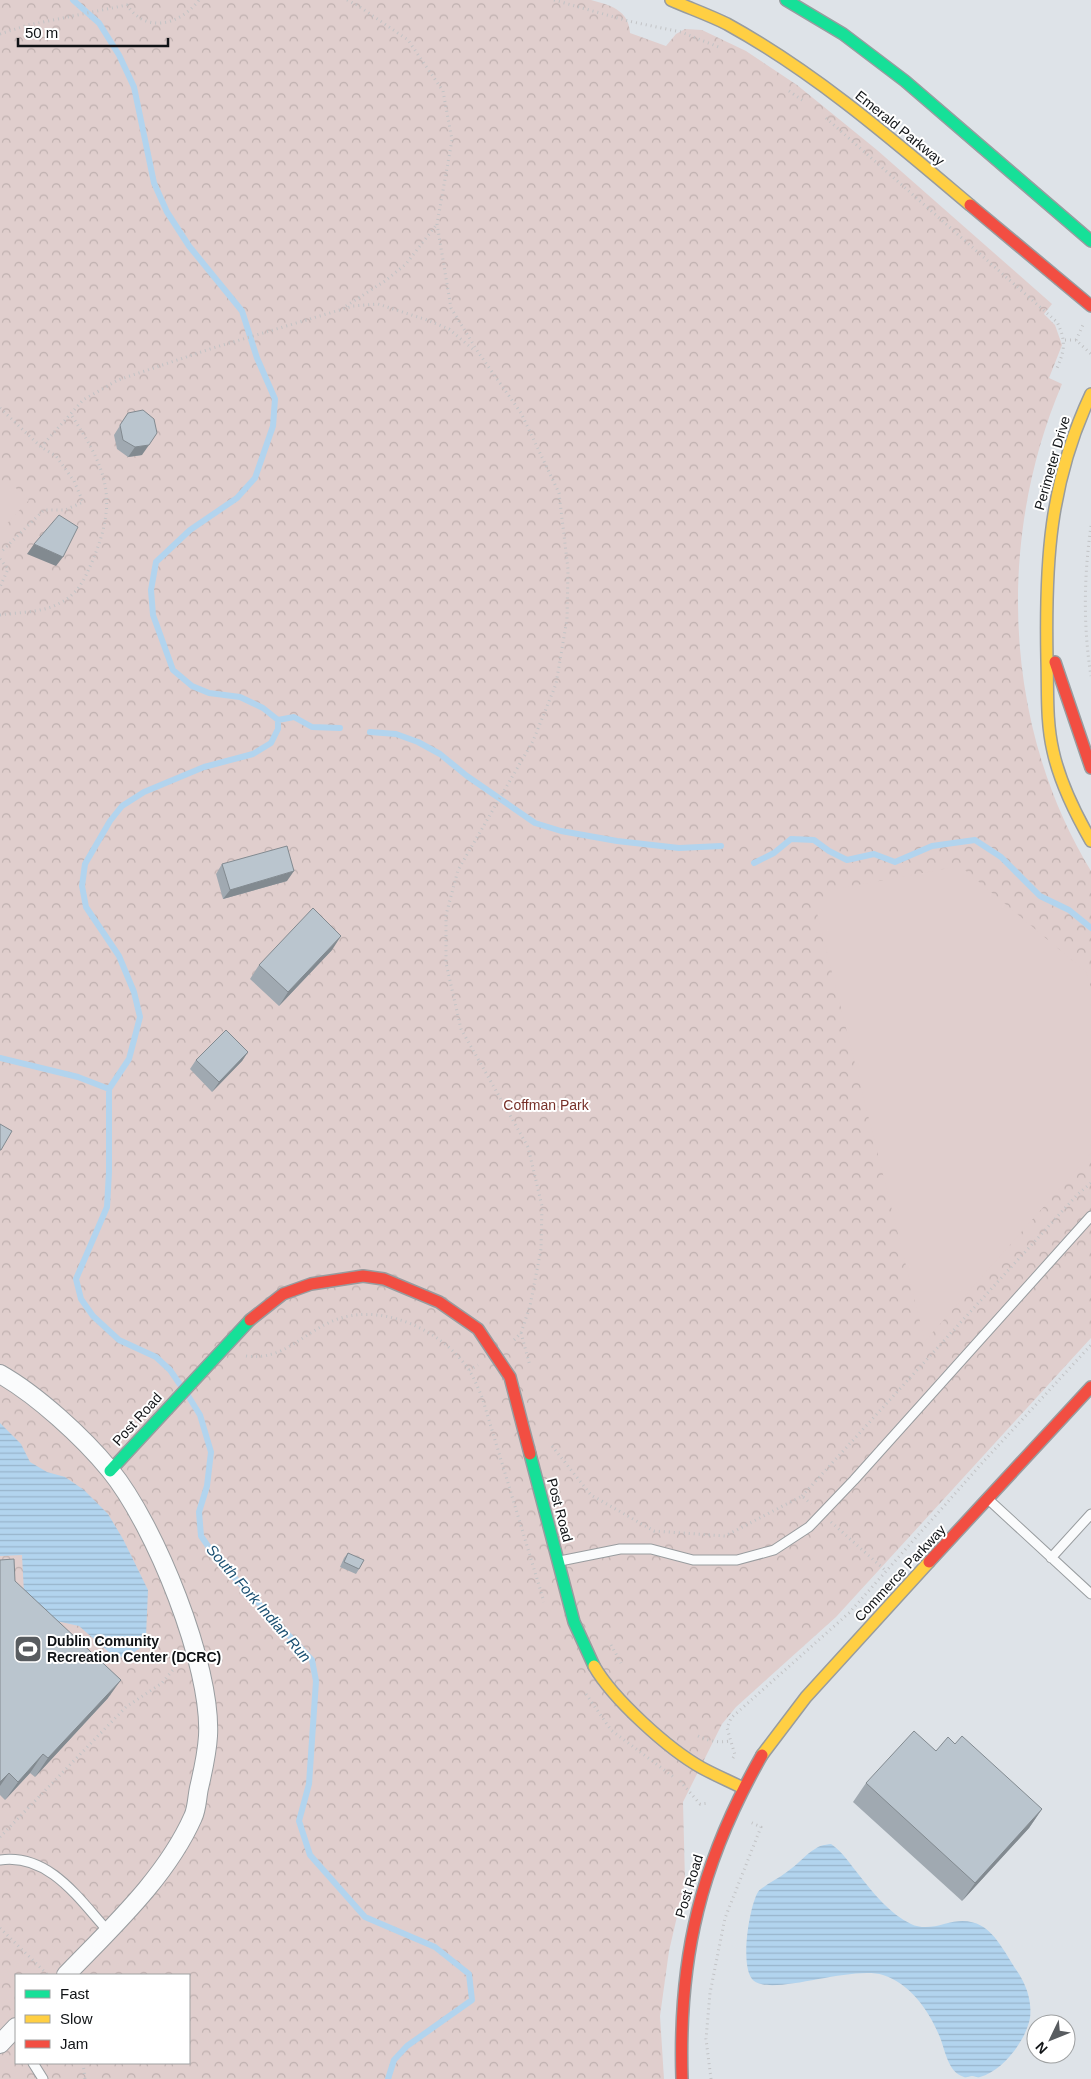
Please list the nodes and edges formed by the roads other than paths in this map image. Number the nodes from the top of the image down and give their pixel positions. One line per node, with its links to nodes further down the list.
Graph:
1 (671, 0): 4 (street, Emerald Parkway)
2 (786, 0): 3 (street)
3 (1091, 241)
4 (1091, 306)
5 (1091, 394): 6 (street, Perimeter Drive)
6 (1046, 632): 7 (street, Perimeter Drive); 8 (street, Perimeter Drive)
7 (1091, 768)
8 (1091, 841)
9 (1091, 1216): 16 (lane)
10 (0, 1374): 12 (street)
11 (1091, 1387): 13 (street, Commerce Parkway)
12 (110, 1471): 16 (street, Post Road); 20 (street)
13 (988, 1500): 15 (lane); 18 (street, Commerce Parkway)
14 (1091, 1514): 15 (lane)
15 (1051, 1558): 17 (lane)
16 (558, 1561): 18 (street, Post Road)
17 (1091, 1594)
18 (743, 1788): 24 (street, Post Road)
19 (0, 1860): 20 (lane)
20 (108, 1931): 21 (street)
21 (67, 1974)
22 (34, 2064): 23 (lane)
23 (43, 2079)
24 (682, 2079)

